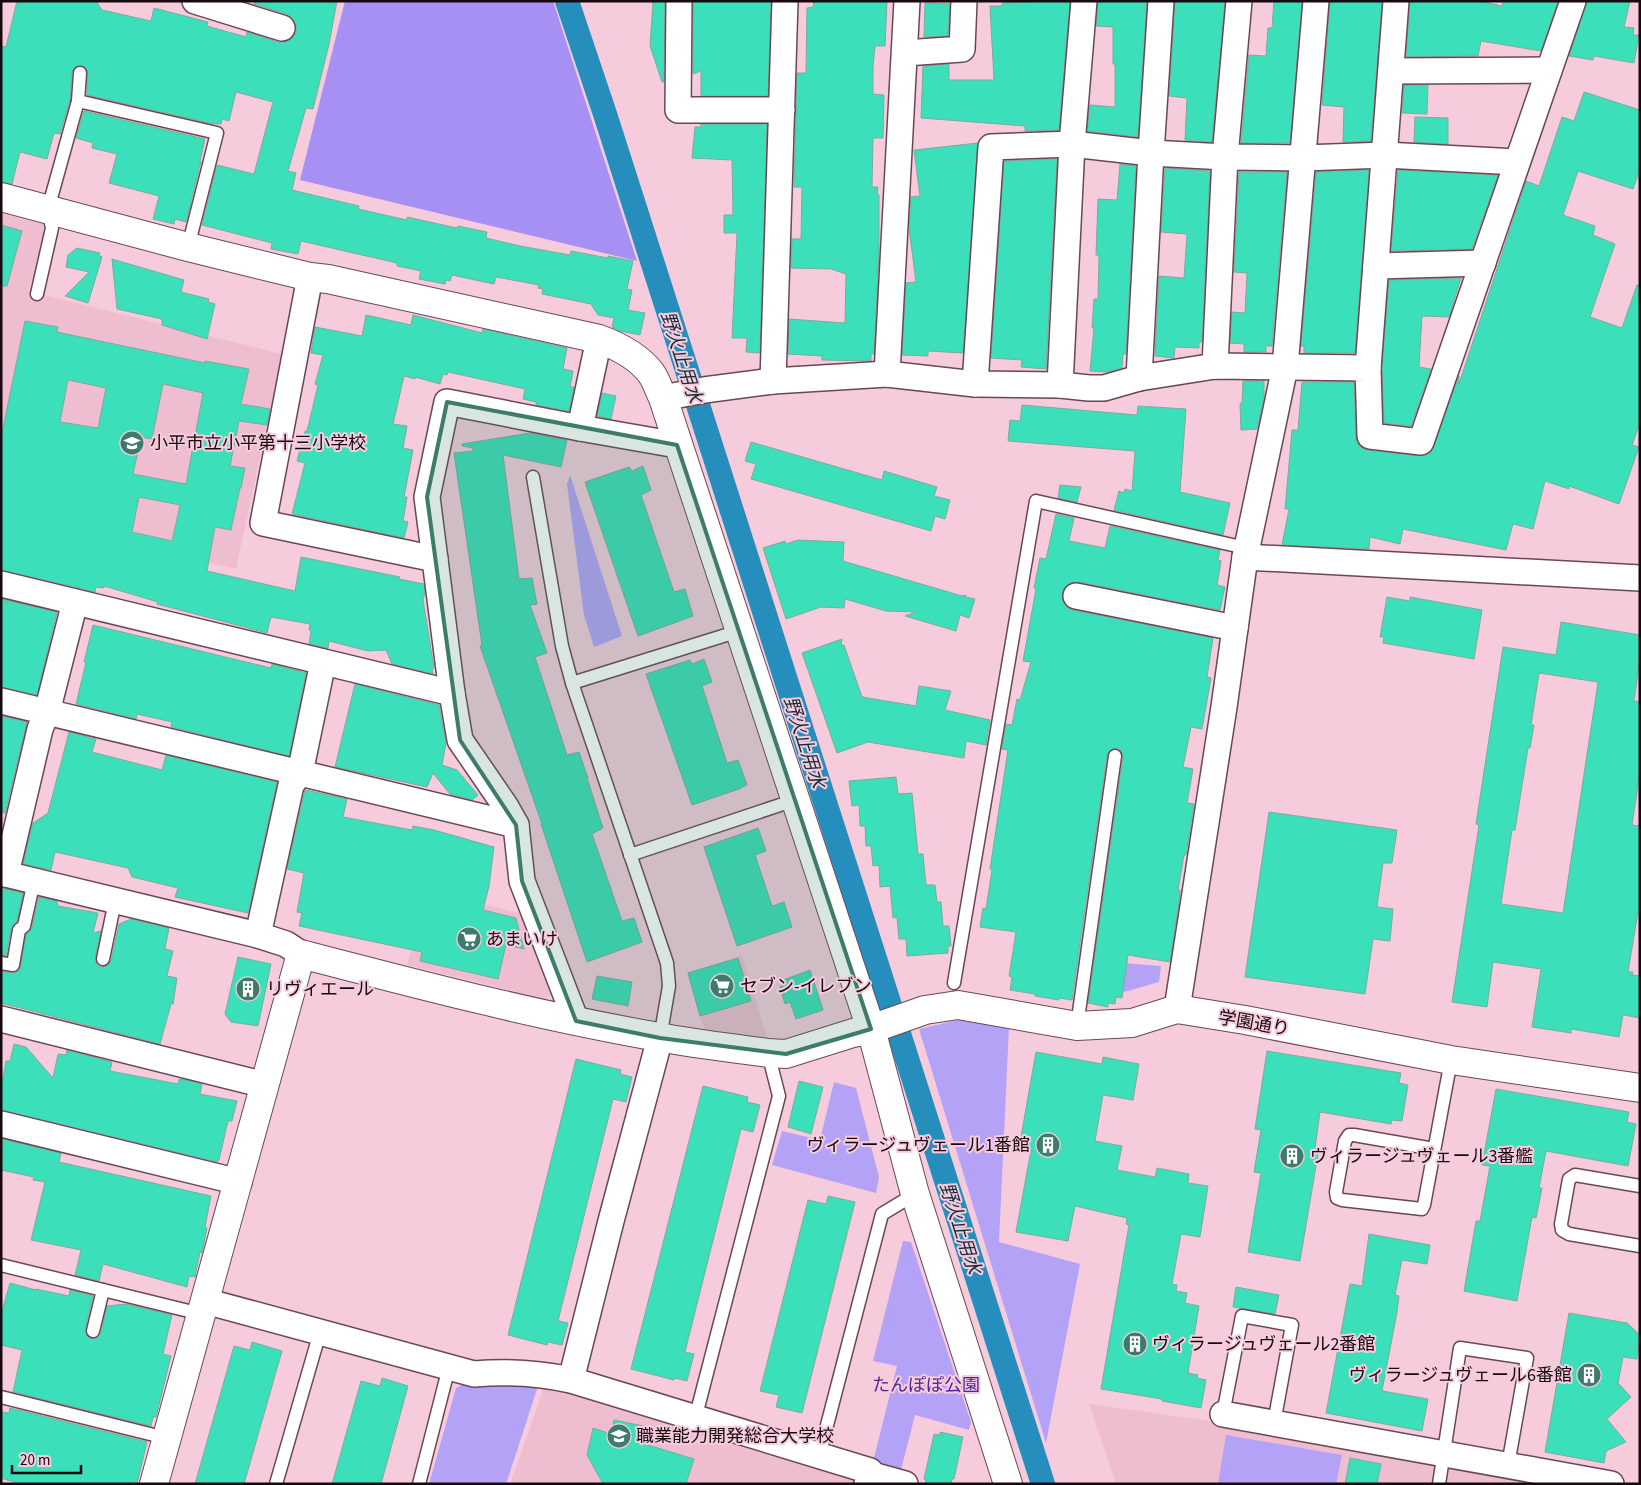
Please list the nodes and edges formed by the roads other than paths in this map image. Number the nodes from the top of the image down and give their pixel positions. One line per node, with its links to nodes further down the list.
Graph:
1 (196, 1): 12 (street)
2 (679, 1): 19 (street)
3 (786, 1): 19 (street)
4 (907, 1): 14 (street)
5 (964, 1): 14 (street)
6 (1084, 1): 20 (street)
7 (1161, 1): 21 (street)
8 (1239, 1): 23 (street)
9 (1316, 1): 24 (street)
10 (1396, 1): 16 (street)
11 (1573, 1): 15 (street)
12 (233, 6): 13 (street)
13 (282, 28)
14 (905, 53): 37 (street)
15 (1549, 70): 16 (street); 25 (street)
16 (1391, 71): 22 (street)
17 (80, 73): 18 (lane)
18 (78, 101): 27 (lane); 28 (lane)
19 (782, 110): 39 (street)
20 (1072, 144): 21 (street); 40 (street); 41 (street)
21 (1151, 153): 23 (street); 38 (street)
22 (1385, 155): 24 (street); 25 (street); 30 (street)
23 (1225, 157): 24 (street); 34 (street)
24 (1304, 158): 35 (street)
25 (1517, 162): 29 (street)
26 (1, 197): 27 (street)
27 (48, 209): 28 (street); 32 (lane)
28 (188, 247): 31 (street)
29 (1483, 263): 30 (street); 36 (street)
30 (1376, 266): 36 (street)
31 (310, 276): 33 (street); 47 (street)
32 (37, 294)
33 (599, 339): 42 (street); 43 (street)
34 (1215, 366): 35 (street); 38 (street)
35 (1285, 367): 36 (street); 46 (street)
36 (1368, 368)
37 (887, 374): 39 (street); 40 (street)
38 (1139, 378): 41 (street)
39 (773, 381): 42 (street)
40 (974, 384): 41 (street)
41 (1060, 385)
42 (684, 394): 44 (street)
43 (580, 428): 44 (street); 47 (street)
44 (677, 445): 53 (street)
45 (533, 477): 55 (lane)
46 (1245, 552): 48 (street); 52 (street); 71 (lane)
47 (436, 559): 56 (street)
48 (1640, 578)
49 (1, 584): 51 (street)
50 (1076, 596): 52 (street)
51 (74, 602): 54 (street); 58 (street)
52 (1235, 628): 72 (street)
53 (739, 631): 55 (lane); 61 (street)
54 (323, 662): 56 (street); 60 (street)
55 (572, 683): 63 (lane)
56 (452, 693): 62 (street)
57 (1, 701): 58 (street)
58 (47, 712): 60 (street); 64 (street)
59 (1115, 756): 76 (lane)
60 (300, 774): 62 (street); 67 (street)
61 (795, 800): 63 (lane); 75 (street)
62 (516, 825): 74 (street)
63 (630, 855): 77 (lane)
64 (4, 874): 65 (street)
65 (34, 881): 66 (street); 70 (lane)
66 (115, 901): 67 (street); 69 (lane)
67 (258, 935): 68 (street)
68 (301, 954): 74 (street, 学園通り); 80 (street)
69 (103, 959)
70 (1, 963)
71 (954, 983)
72 (1177, 1009): 76 (street, 学園通り); 79 (street, 学園通り)
73 (1, 1019): 80 (street)
74 (576, 1021): 77 (street, 学園通り)
75 (878, 1026): 76 (street, 学園通り); 78 (street, 学園通り); 86 (street)
76 (1077, 1026)
77 (660, 1038): 78 (street, 学園通り); 94 (street)
78 (768, 1053): 97 (lane)
79 (1450, 1060): 81 (street, 学園通り); 83 (lane)
80 (265, 1086): 84 (street)
81 (1640, 1088)
82 (1, 1124): 84 (street)
83 (1434, 1149): 83 (lane)
84 (238, 1182): 90 (street)
85 (1640, 1186): 87 (lane)
86 (915, 1194): 101 (lane); 104 (street)
87 (1640, 1246)
88 (1, 1265): 89 (lane)
89 (103, 1290): 90 (lane); 91 (lane)
90 (203, 1308): 92 (street); 99 (street)
91 (93, 1331)
92 (320, 1332): 93 (street); 106 (lane)
93 (450, 1367): 94 (street); 107 (lane)
94 (571, 1380): 97 (street)
95 (1, 1397): 99 (lane)
96 (1223, 1414): 98 (street); 98 (lane)
97 (695, 1419): 101 (street)
98 (1274, 1423): 100 (street)
99 (166, 1438): 105 (street)
100 (1444, 1454): 102 (street); 102 (lane); 109 (lane)
101 (818, 1456): 103 (street)
102 (1508, 1465): 110 (street)
103 (868, 1479): 108 (street)
104 (1002, 1482)
105 (154, 1484)
106 (276, 1484)
107 (419, 1484)
108 (905, 1484)
109 (1439, 1484)
110 (1611, 1484)

